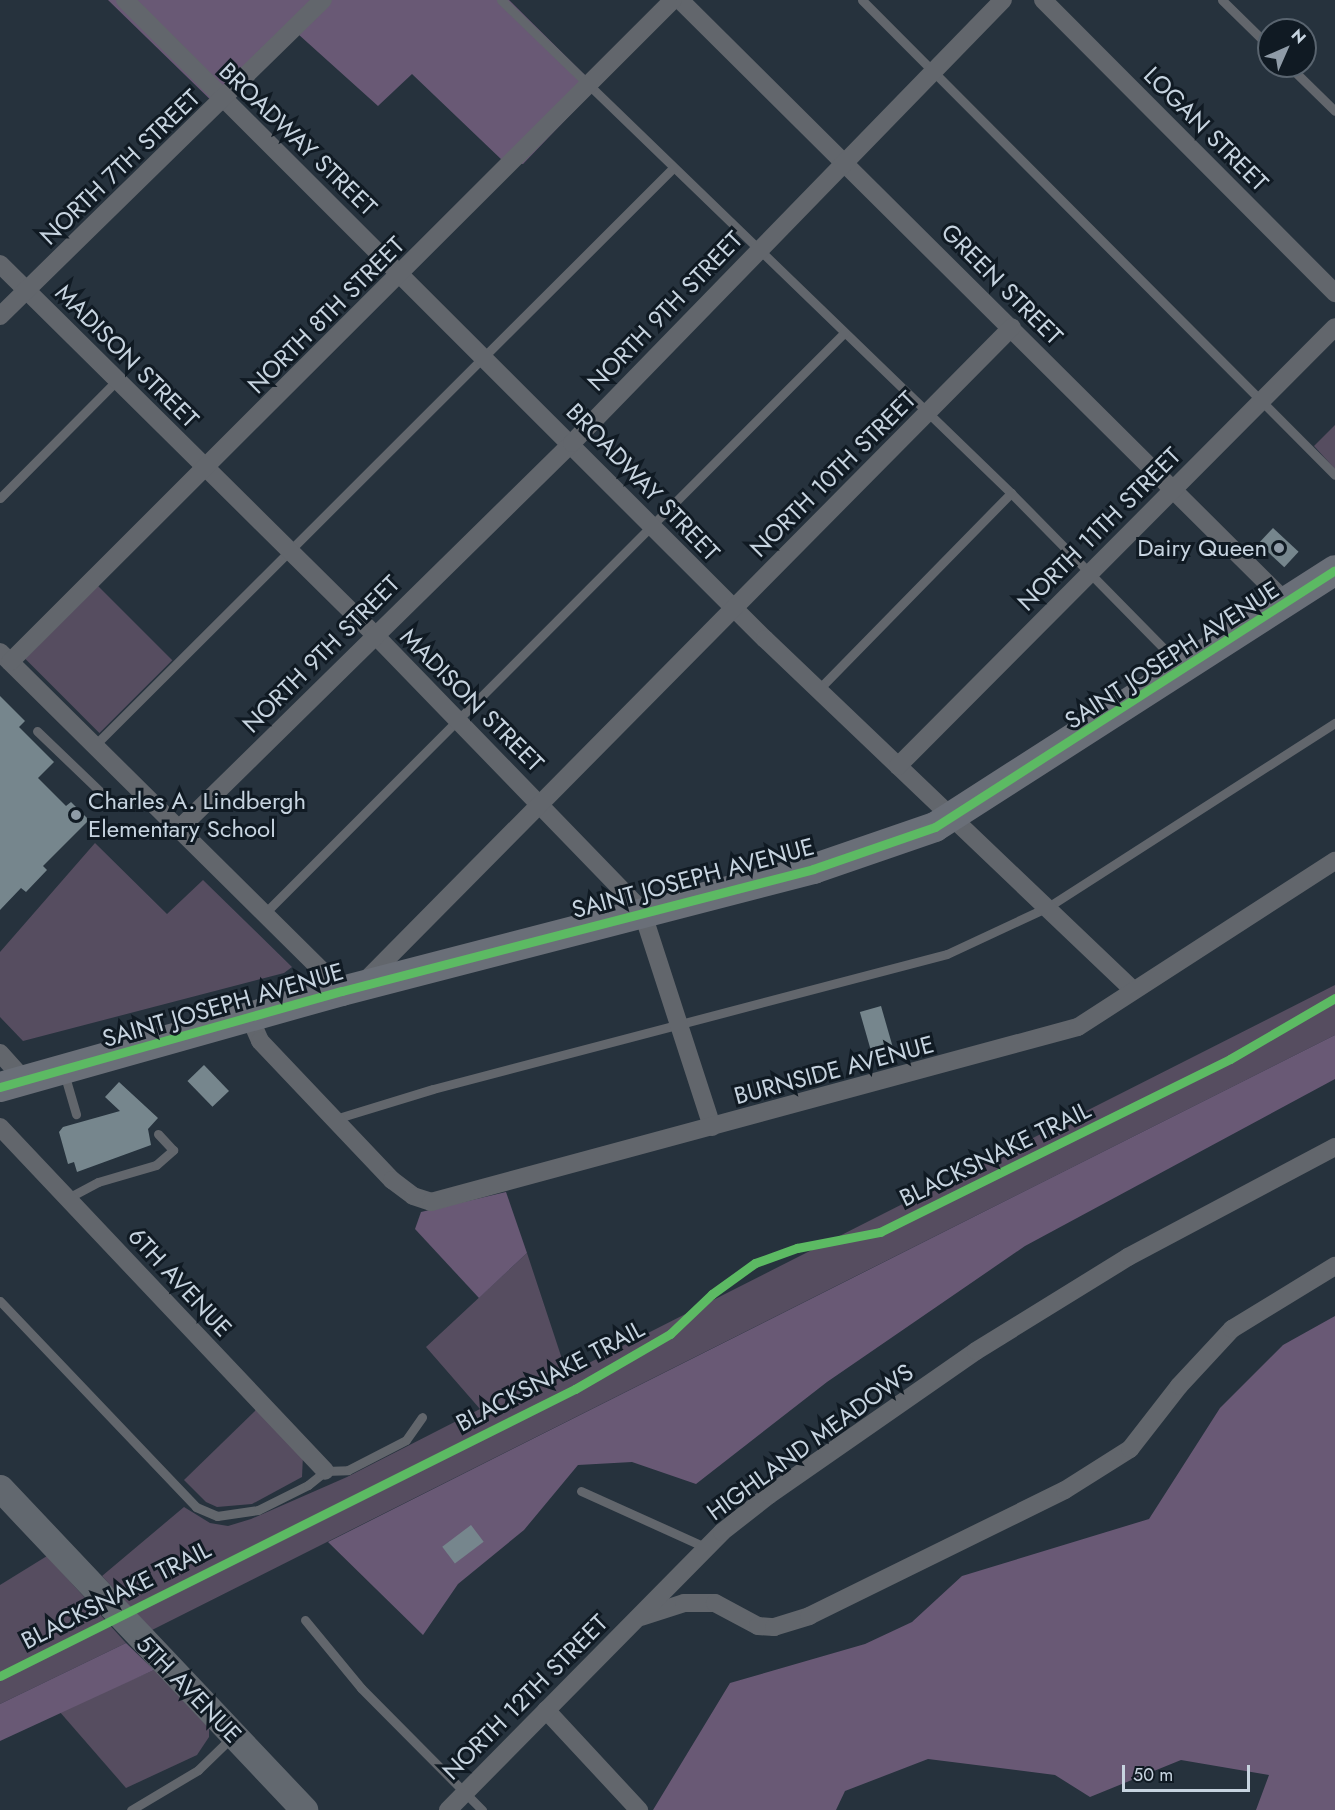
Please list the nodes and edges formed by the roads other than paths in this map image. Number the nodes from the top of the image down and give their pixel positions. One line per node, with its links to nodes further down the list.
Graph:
1 (125, 0): 14 (street, BROADWAY STREET)
2 (323, 0): 14 (street, NORTH 7TH STREET)
3 (501, 0): 13 (lane)
4 (673, 0): 13 (street, NORTH 8TH STREET)
5 (680, 0): 16 (street, GREEN STREET)
6 (862, 0): 11 (lane)
7 (1003, 0): 11 (street, NORTH 9TH STREET)
8 (1043, 0): 22 (street, LOGAN STREET)
9 (1222, 0): 10 (lane)
10 (1257, 34)
11 (934, 69): 16 (street, NORTH 9TH STREET); 29 (lane)
12 (1301, 78): 15 (lane)
13 (590, 87): 17 (lane); 20 (street, NORTH 8TH STREET)
14 (223, 101): 20 (street, BROADWAY STREET); 21 (street, NORTH 7TH STREET)
15 (1335, 111)
16 (844, 161): 18 (street, NORTH 9TH STREET); 24 (street, GREEN STREET)
17 (673, 168): 18 (lane); 27 (lane)
18 (757, 250): 26 (lane); 31 (street, NORTH 9TH STREET)
19 (0, 264): 21 (street, MADISON STREET)
20 (402, 274): 27 (street, BROADWAY STREET); 32 (street, NORTH 8TH STREET)
21 (26, 290): 23 (street, NORTH 7TH STREET); 28 (street, MADISON STREET)
22 (1335, 293)
23 (0, 316)
24 (1012, 327): 30 (street, NORTH 10TH STREET); 34 (street, GREEN STREET)
25 (1335, 327): 29 (street, NORTH 11TH STREET)
26 (844, 333): 30 (lane); 37 (lane)
27 (484, 356): 31 (street, BROADWAY STREET); 38 (lane)
28 (117, 380): 32 (street, MADISON STREET); 36 (lane)
29 (1261, 402): 33 (lane); 34 (street, NORTH 11TH STREET)
30 (926, 414): 35 (lane); 42 (street, NORTH 10TH STREET)
31 (572, 442): 37 (street, BROADWAY STREET); 43 (street, NORTH 9TH STREET)
32 (206, 468): 38 (street, MADISON STREET); 44 (street, NORTH 8TH STREET)
33 (1335, 475)
34 (1173, 489): 40 (street, NORTH 11TH STREET); 41 (street, GREEN STREET)
35 (1011, 493): 40 (lane); 46 (lane)
36 (0, 498)
37 (650, 524): 42 (street, BROADWAY STREET); 47 (lane)
38 (290, 550): 43 (street, MADISON STREET); 50 (lane)
39 (1335, 570): 41 (main road, SAINT JOSEPH AVENUE)
40 (1088, 574): 45 (lane); 51 (street, NORTH 11TH STREET)
41 (1288, 604): 45 (main road, SAINT JOSEPH AVENUE)
42 (734, 608): 46 (street, BROADWAY STREET); 53 (street, NORTH 10TH STREET)
43 (374, 634): 47 (street, MADISON STREET); 55 (street, NORTH 9TH STREET)
44 (5, 657): 50 (street)
45 (1184, 669): 54 (main road, SAINT JOSEPH AVENUE)
46 (818, 690): 51 (street, BROADWAY STREET)
47 (457, 719): 53 (street, MADISON STREET); 59 (lane)
48 (1335, 723): 57 (lane)
49 (37, 731): 52 (lane)
50 (95, 745): 52 (street)
51 (898, 766): 54 (street, BROADWAY STREET)
52 (143, 793): 55 (street)
53 (540, 804): 58 (street, MADISON STREET); 60 (street, NORTH 10TH STREET)
54 (954, 819): 57 (street, BROADWAY STREET); 58 (main road, SAINT JOSEPH AVENUE)
55 (179, 829): 59 (street)
56 (1335, 861): 61 (street, BURNSIDE AVENUE)
57 (1048, 907): 61 (street, BROADWAY STREET); 63 (lane)
58 (642, 911): 60 (main road, SAINT JOSEPH AVENUE); 63 (street, MADISON STREET)
59 (265, 913): 60 (street)
60 (350, 989): 62 (main road, SAINT JOSEPH AVENUE)
61 (1133, 990): 70 (street, BURNSIDE AVENUE)
62 (249, 1017): 65 (main road, SAINT JOSEPH AVENUE); 68 (street, BURNSIDE AVENUE)
63 (675, 1023): 68 (lane); 70 (street, MADISON STREET)
64 (0, 1053): 66 (street)
65 (64, 1070): 66 (main road, SAINT JOSEPH AVENUE); 67 (lane)
66 (12, 1084)
67 (76, 1114)
68 (335, 1119): 70 (street, BURNSIDE AVENUE)
69 (0, 1127): 73 (street, 6TH AVENUE)
70 (712, 1127)
71 (158, 1134): 73 (lane)
72 (1335, 1146): 80 (street, HIGHLAND MEADOWS)
73 (68, 1198): 77 (street, 6TH AVENUE)
74 (1335, 1266): 81 (street)
75 (0, 1300): 77 (lane)
76 (422, 1417): 77 (lane)
77 (325, 1471)
78 (0, 1488): 84 (street, 5TH AVENUE)
79 (581, 1491): 80 (lane)
80 (707, 1548): 81 (street, HIGHLAND MEADOWS)
81 (637, 1618): 83 (street, NORTH 12TH STREET)
82 (304, 1620): 85 (lane)
83 (546, 1710): 85 (street, NORTH 12TH STREET); 90 (street)
84 (233, 1735): 86 (street, 5TH AVENUE); 87 (lane)
85 (466, 1792): 88 (street, NORTH 12TH STREET); 89 (lane)
86 (302, 1809)
87 (130, 1810)
88 (448, 1810)
89 (482, 1810)
90 (639, 1810)

